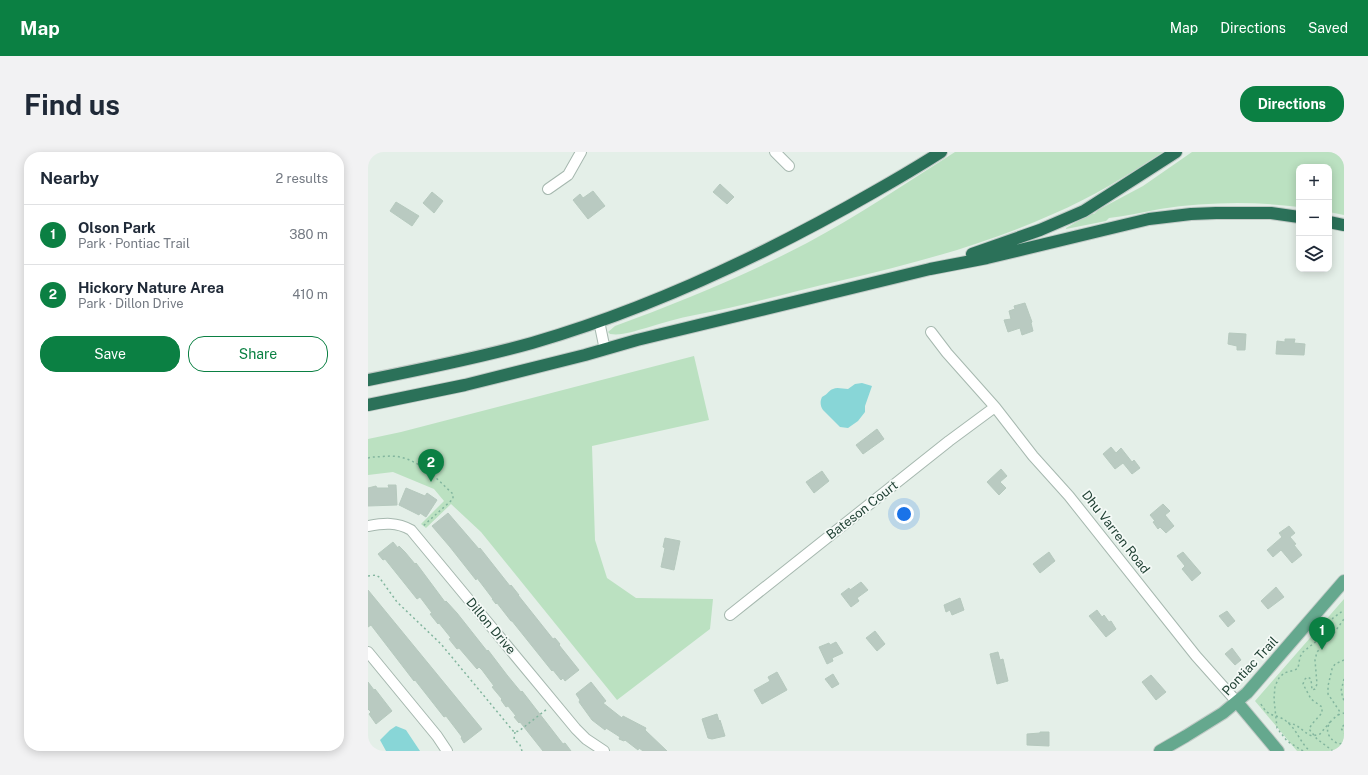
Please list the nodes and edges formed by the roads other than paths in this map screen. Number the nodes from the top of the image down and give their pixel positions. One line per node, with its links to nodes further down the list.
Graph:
1 (581, 152): 7 (street)
2 (775, 152): 6 (street)
3 (926, 152): 8 (highway)
4 (941, 152): 8 (highway)
5 (1176, 152): 12 (highway)
6 (789, 166)
7 (548, 190)
8 (873, 192): 13 (highway)
9 (1296, 217): 12 (highway)
10 (1332, 223): 11 (highway)
11 (1344, 225)
12 (930, 269): 15 (highway)
13 (598, 321): 15 (street); 16 (highway)
14 (931, 332): 18 (street, Dhu Varren Road)
15 (605, 350): 17 (highway)
16 (368, 380)
17 (368, 404)
18 (995, 407): 21 (street, Bateson Court); 23 (street, Dhu Varren Road)
19 (368, 526): 25 (street, Dillon Drive)
20 (1344, 581): 23 (main road, Pontiac Trail)
21 (730, 616)
22 (368, 652): 24 (street)
23 (1237, 702): 26 (main road, Pontiac Trail); 27 (main road, Dhu Varren Road)
24 (447, 751)
25 (604, 751)
26 (1160, 751)
27 (1278, 751)

